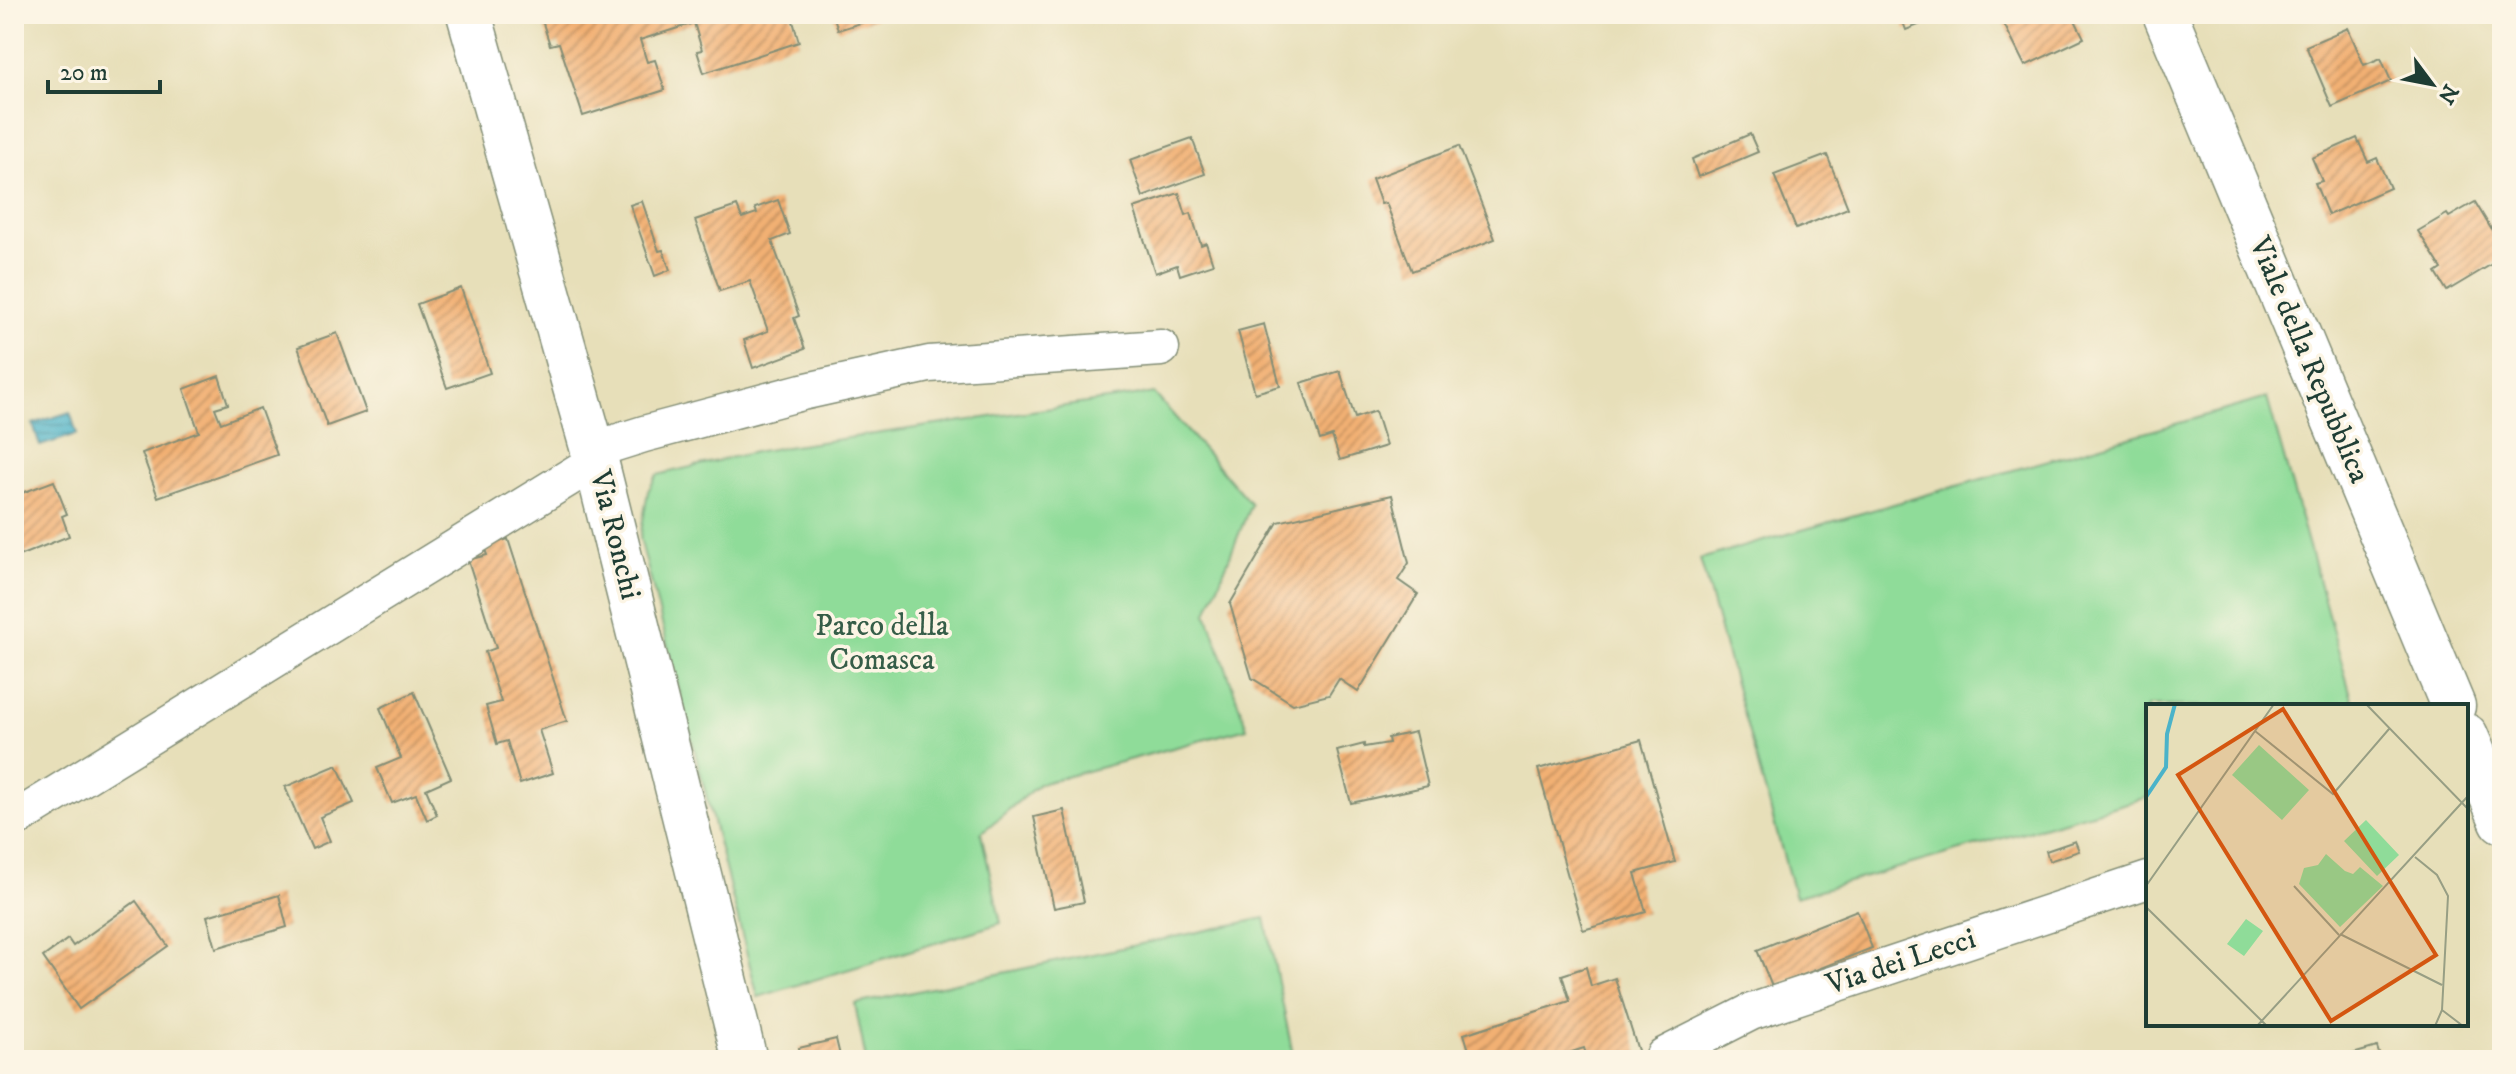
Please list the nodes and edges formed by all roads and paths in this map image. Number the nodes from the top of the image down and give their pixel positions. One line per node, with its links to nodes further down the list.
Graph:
1 (469, 14): 4 (street, Via Ronchi)
2 (2165, 14): 5 (street, Viale della Repubblica)
3 (1161, 348): 4 (street)
4 (595, 456): 7 (street); 11 (street, Via Ronchi)
5 (2452, 704)
6 (2471, 760): 8 (street)
7 (14, 820)
8 (2502, 821)
9 (2146, 881): 10 (street, Via dei Lecci)
10 (1665, 1058)
11 (745, 1060)

